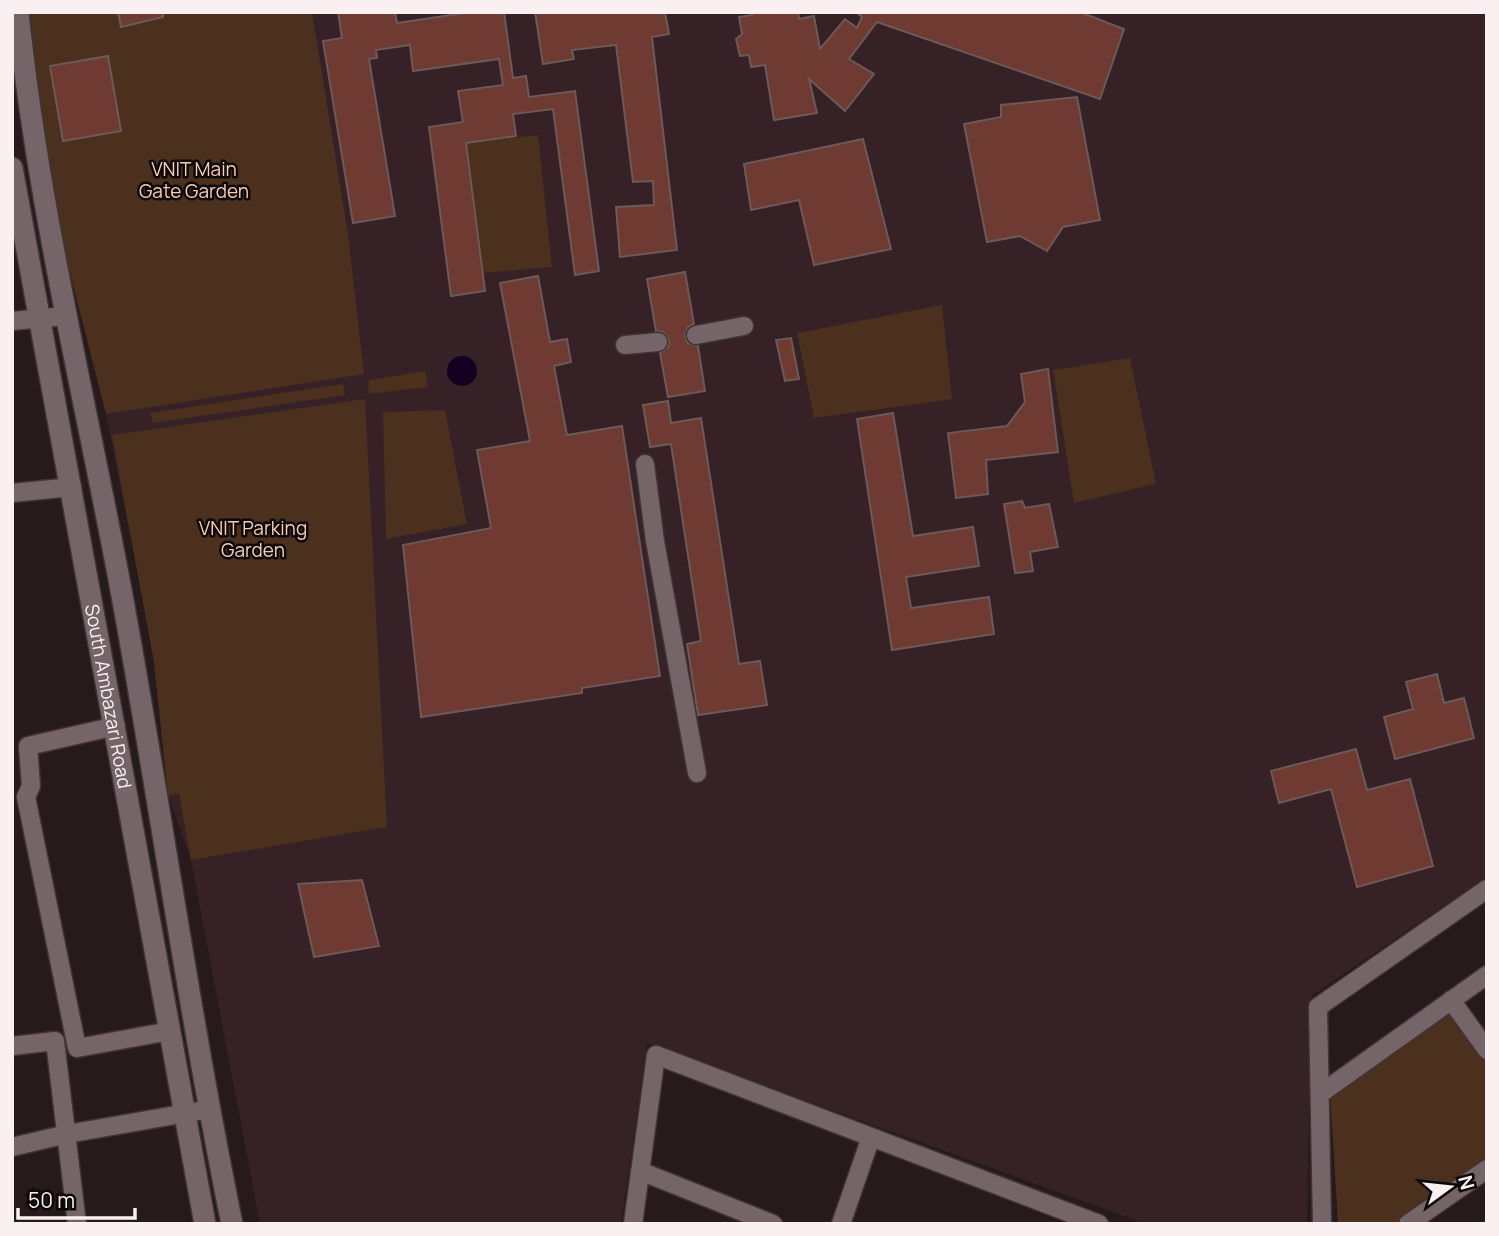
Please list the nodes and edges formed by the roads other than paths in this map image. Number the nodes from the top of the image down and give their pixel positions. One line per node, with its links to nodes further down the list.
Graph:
1 (18, 12): 3 (main road)
2 (12, 168): 4 (main road, South Ambazari Road)
3 (66, 316): 4 (street); 22 (main road)
4 (41, 319): 5 (street); 11 (main road, South Ambazari Road)
5 (12, 321)
6 (744, 326): 7 (street)
7 (696, 335)
8 (658, 342): 9 (street)
9 (625, 345)
10 (645, 464): 14 (street)
11 (72, 487): 12 (street); 13 (main road, South Ambazari Road)
12 (12, 493)
13 (116, 726): 18 (main road, South Ambazari Road); 18 (street)
14 (697, 773)
15 (1484, 897): 21 (street)
16 (1487, 975): 17 (street)
17 (1451, 1000): 20 (street); 21 (street)
18 (170, 1031): 23 (main road, South Ambazari Road)
19 (12, 1046): 24 (street)
20 (1487, 1050)
21 (1320, 1094): 37 (street)
22 (210, 1109): 23 (street); 33 (main road)
23 (186, 1113): 24 (street); 32 (main road, South Ambazari Road)
24 (67, 1134): 26 (street); 31 (street)
25 (871, 1137): 28 (street); 30 (street); 36 (street)
26 (12, 1147)
27 (1487, 1169): 29 (street)
28 (640, 1171): 34 (street); 35 (street)
29 (1431, 1217): 38 (street)
30 (1094, 1223)
31 (77, 1224)
32 (205, 1224)
33 (232, 1224)
34 (633, 1224)
35 (773, 1224)
36 (841, 1224)
37 (1322, 1224)
38 (1408, 1224)

